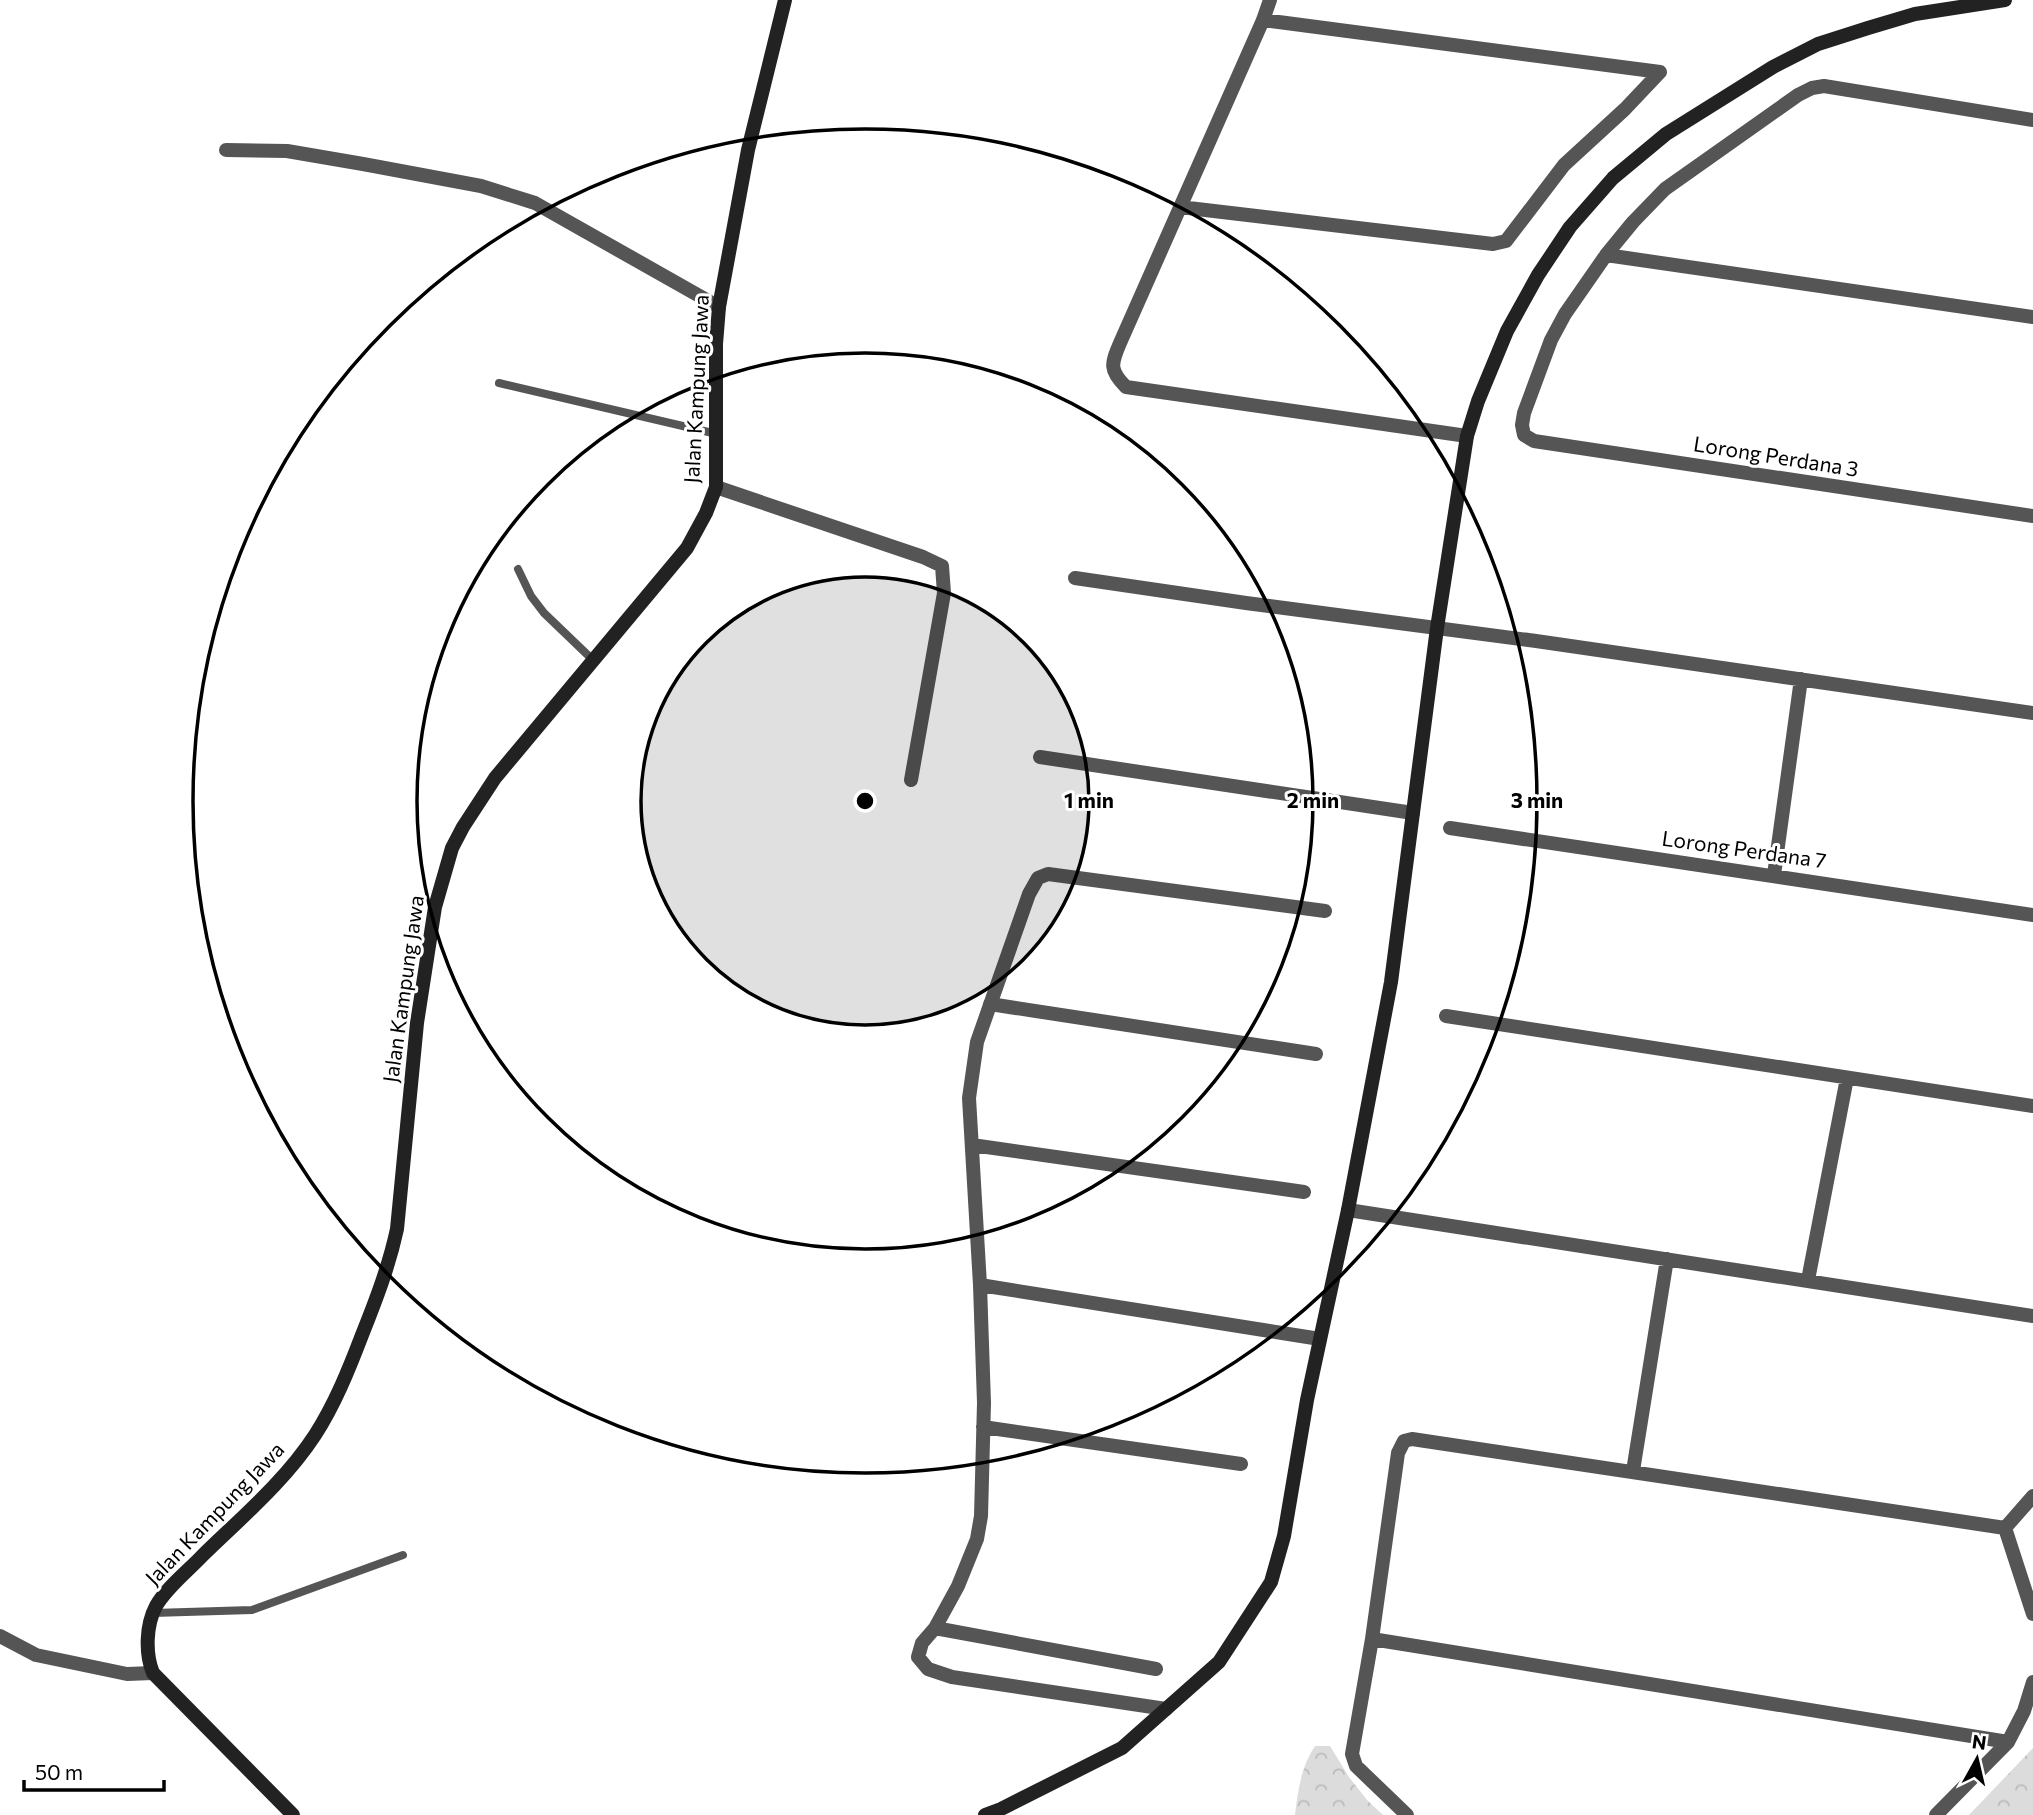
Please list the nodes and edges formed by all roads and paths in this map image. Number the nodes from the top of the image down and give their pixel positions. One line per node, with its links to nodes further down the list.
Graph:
1 (785, 0): 9 (street, Jalan Kampung Jawa)
2 (1269, 0): 4 (street)
3 (2005, 0): 13 (street)
4 (1263, 20): 7 (street); 7 (street)
5 (2033, 120): 8 (street)
6 (226, 150): 9 (street)
7 (1180, 207): 13 (street)
8 (1606, 255): 10 (street); 15 (street, Lorong Perdana 3)
9 (719, 307): 12 (street, Jalan Kampung Jawa)
10 (2033, 317)
11 (499, 383): 12 (lane)
12 (717, 434): 14 (street, Jalan Kampung Jawa)
13 (1467, 436): 18 (street)
14 (716, 487): 19 (street, Jalan Kampung Jawa); 23 (street)
15 (2033, 516)
16 (518, 569): 19 (lane)
17 (1074, 578): 18 (street)
18 (1437, 628): 20 (street); 24 (street)
19 (594, 661): 48 (street, Jalan Kampung Jawa)
20 (1801, 679): 21 (street); 26 (street)
21 (2033, 713)
22 (1040, 757): 24 (street)
23 (911, 780)
24 (1413, 813): 36 (street)
25 (1450, 828): 26 (street, Lorong Perdana 7)
26 (1774, 875): 28 (street, Lorong Perdana 7)
27 (1325, 911): 29 (street)
28 (2033, 915)
29 (990, 1004): 31 (street); 34 (street)
30 (1446, 1016): 32 (street)
31 (1316, 1054)
32 (1847, 1078): 33 (street); 38 (street)
33 (2033, 1106)
34 (972, 1144): 35 (street); 39 (street)
35 (1304, 1192)
36 (1348, 1210): 37 (street); 41 (street)
37 (1667, 1259): 38 (street); 44 (street)
38 (1808, 1280): 40 (street)
39 (980, 1285): 41 (street); 42 (street)
40 (2033, 1317)
41 (1320, 1339): 56 (street)
42 (983, 1427): 43 (street); 50 (street)
43 (1241, 1464)
44 (1633, 1471): 46 (street); 52 (street)
45 (2033, 1496): 46 (street)
46 (2005, 1528): 49 (street)
47 (403, 1555): 48 (lane)
48 (153, 1613): 54 (street, Jalan Kampung Jawa)
49 (2033, 1614)
50 (935, 1628): 53 (street); 56 (street)
51 (0, 1636): 54 (street)
52 (1372, 1639): 57 (street); 60 (street)
53 (1156, 1669)
54 (153, 1673): 58 (street)
55 (2033, 1682): 57 (street)
56 (1166, 1709): 59 (street)
57 (2008, 1742): 61 (street)
58 (293, 1815)
59 (985, 1815)
60 (1407, 1815)
61 (1936, 1815)

